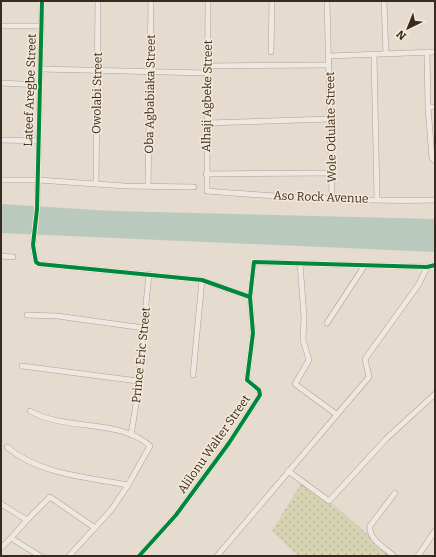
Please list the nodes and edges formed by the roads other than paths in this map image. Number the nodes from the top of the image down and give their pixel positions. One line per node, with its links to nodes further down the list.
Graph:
1 (42, 1): 9 (street, Lateef Aregbe Street)
2 (98, 1): 19 (street, Owolabi Street)
3 (151, 1): 20 (street, Oba Agbabiaka Street)
4 (208, 1): 17 (street, Alhaji Agbeke Street)
5 (272, 1): 10 (street)
6 (327, 1): 15 (street, Wole Odulate Street)
7 (384, 1): 13 (street)
8 (1, 26): 9 (street)
9 (42, 26): 18 (street, Lateef Aregbe Street)
10 (271, 52)
11 (427, 52): 12 (street); 13 (street); 24 (street)
12 (435, 52)
13 (386, 54): 14 (street)
14 (374, 55): 15 (street); 40 (street)
15 (329, 56): 16 (street, Wole Odulate Street)
16 (330, 65): 17 (street); 26 (street, Wole Odulate Street)
17 (207, 66): 21 (street, Alhaji Agbeke Street)
18 (41, 69): 19 (street); 23 (street, Lateef Aregbe Street)
19 (98, 72): 20 (street); 35 (street, Owolabi Street)
20 (151, 72): 21 (street); 36 (street, Oba Agbabiaka Street)
21 (206, 73): 27 (street, Alhaji Agbeke Street)
22 (1, 83): 23 (street)
23 (40, 84): 29 (street, Lateef Aregbe Street)
24 (428, 107): 25 (street); 30 (street)
25 (435, 107)
26 (330, 119): 27 (street); 31 (street, Wole Odulate Street)
27 (206, 123): 32 (street, Alhaji Agbeke Street)
28 (1, 140): 29 (street)
29 (38, 140): 34 (street, Lateef Aregbe Street)
30 (435, 161)
31 (332, 173): 32 (street); 39 (street, Wole Odulate Street)
32 (206, 174): 38 (street, Alhaji Agbeke Street)
33 (1, 180): 34 (street)
34 (38, 180): 35 (street); 48 (street, Lateef Aregbe Street)
35 (96, 184): 36 (street)
36 (148, 186): 37 (street)
37 (194, 187)
38 (206, 191): 39 (street, Aso Rock Avenue)
39 (332, 198): 40 (street, Aso Rock Avenue)
40 (377, 199): 41 (street, Aso Rock Avenue)
41 (435, 200)
42 (1, 256): 43 (street)
43 (13, 257)
44 (300, 264): 45 (street); 50 (street, Alilonu Walter Street); 59 (street)
45 (365, 265): 47 (street); 52 (street)
46 (435, 265): 47 (street)
47 (427, 268): 59 (street)
48 (149, 274): 49 (street); 53 (street, Prince Eric Street)
49 (202, 280): 50 (street); 55 (street)
50 (250, 297): 73 (street, Alilonu Walter Street)
51 (27, 315): 53 (street)
52 (327, 324)
53 (144, 328): 56 (street, Prince Eric Street)
54 (22, 366): 56 (street)
55 (193, 375)
56 (138, 381): 60 (street, Prince Eric Street)
57 (435, 394): 62 (street)
58 (30, 411): 60 (street)
59 (336, 414): 62 (street)
60 (130, 435): 63 (street)
61 (7, 447): 63 (street)
62 (288, 471): 74 (street)
63 (128, 485): 67 (street)
64 (395, 493): 75 (street)
65 (1, 504): 66 (street)
66 (27, 520): 67 (street); 69 (street)
67 (95, 528): 72 (street)
68 (435, 531): 76 (street)
69 (11, 538): 70 (street); 71 (street)
70 (1, 548)
71 (40, 556)
72 (69, 556)
73 (140, 556)
74 (217, 556)
75 (394, 556)
76 (418, 556)

